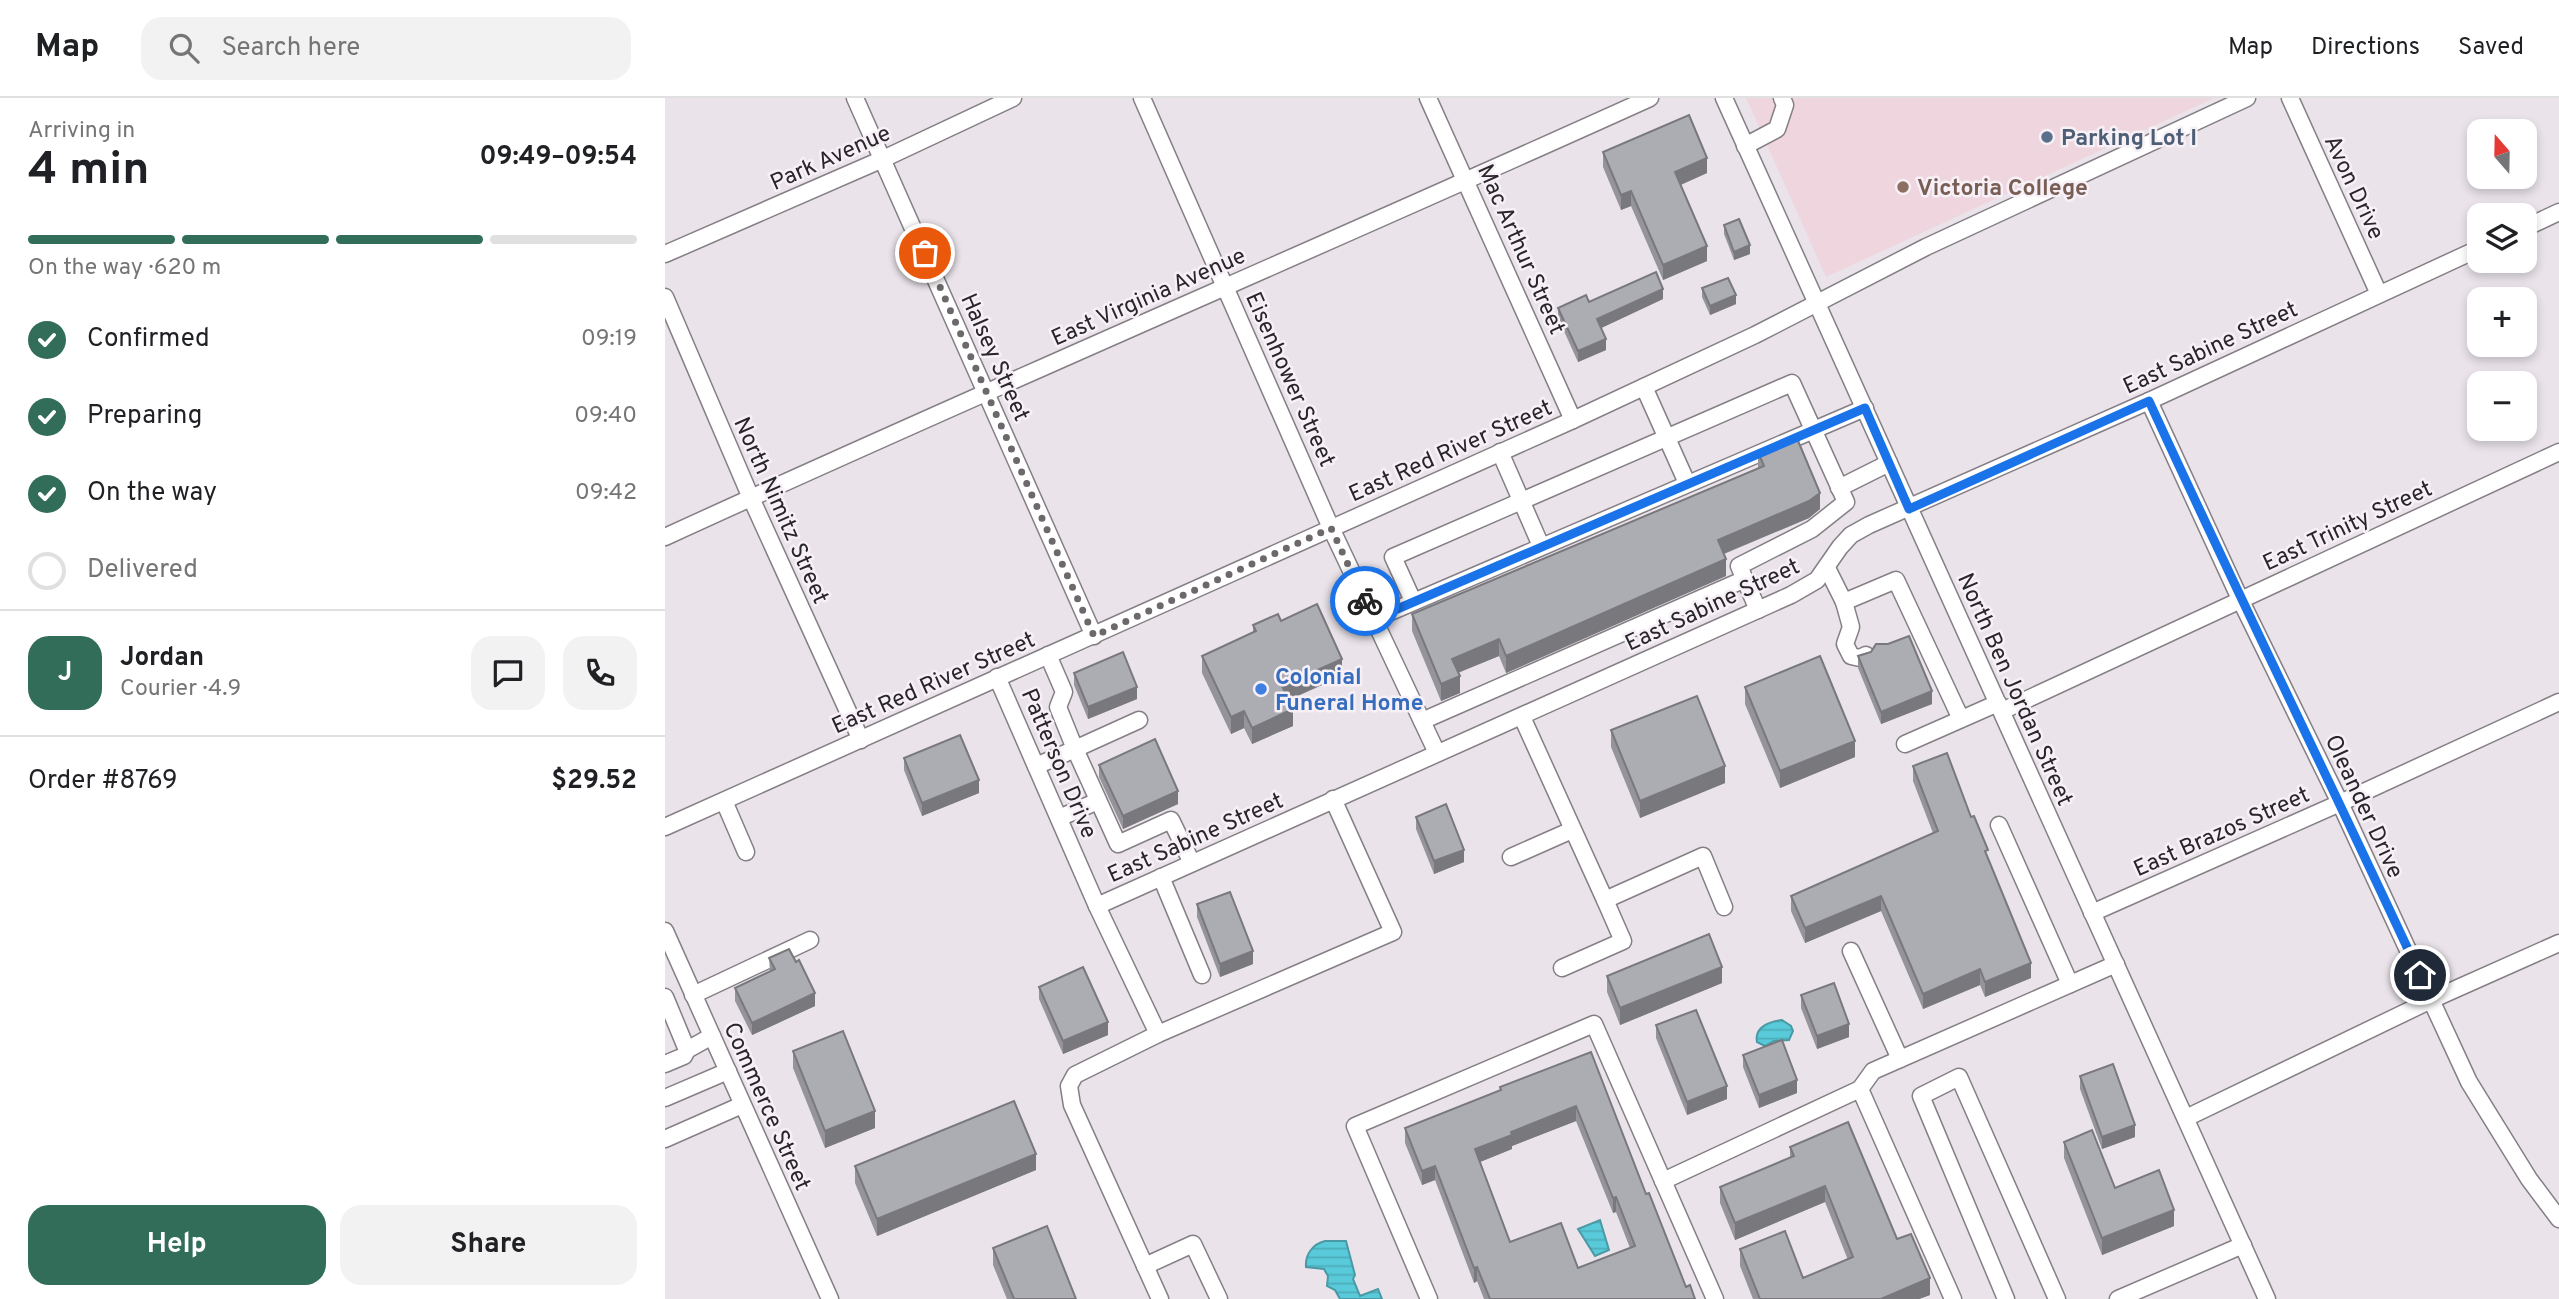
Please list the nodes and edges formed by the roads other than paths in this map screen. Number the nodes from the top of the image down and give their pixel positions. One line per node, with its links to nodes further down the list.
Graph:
1 (855, 98): 11 (street, Halsey Street)
2 (1013, 98): 11 (street, Park Avenue)
3 (1142, 98): 17 (street, Eisenhower Street)
4 (1428, 98): 12 (street, Mac Arthur Street)
5 (1650, 98): 12 (street, East Virginia Avenue)
6 (1724, 98): 10 (street, North Ben Jordan Street)
7 (1782, 98): 10 (street)
8 (2247, 98): 20 (street, East Red River Street)
9 (2290, 98): 18 (street, Avon Drive)
10 (1745, 146): 20 (street, North Ben Jordan Street)
11 (883, 159): 15 (street, Park Avenue); 22 (street, Halsey Street)
12 (1466, 181): 17 (street, East Virginia Avenue); 25 (street, Mac Arthur Street)
13 (2559, 212): 14 (street)
14 (2537, 222)
15 (665, 254)
16 (2467, 254): 18 (street, East Sabine Street)
17 (1225, 285): 22 (street, East Virginia Avenue); 36 (street, Eisenhower Street)
18 (2379, 294): 23 (street, East Sabine Street)
19 (665, 297): 33 (street, North Nimitz Street)
20 (1817, 302): 21 (street, East Red River Street); 24 (street, North Ben Jordan Street)
21 (1644, 387): 25 (street, East Red River Street); 27 (street)
22 (988, 393): 33 (street, East Virginia Avenue); 46 (street, Halsey Street)
23 (2149, 401): 35 (street, East Sabine Street); 41 (street, Oleander Drive)
24 (1865, 408): 26 (street); 30 (street, North Ben Jordan Street)
25 (1573, 420): 28 (street, East Red River Street)
26 (1812, 429): 27 (street); 31 (street); 32 (street)
27 (1667, 437): 31 (street); 34 (street)
28 (1500, 452): 34 (street); 36 (street, East Red River Street)
29 (2559, 452): 41 (street, East Trinity Street)
30 (1889, 463): 32 (street); 35 (street, North Ben Jordan Street)
31 (1687, 483): 38 (street)
32 (1839, 488): 40 (street)
33 (751, 498): 37 (street, East Virginia Avenue); 56 (street, North Nimitz Street)
34 (1522, 501): 38 (street); 42 (street)
35 (1909, 509): 39 (street, East Sabine Street); 51 (street, North Ben Jordan Street)
36 (1331, 528): 45 (street, Eisenhower Street); 46 (street, East Red River Street)
37 (665, 537)
38 (1541, 546): 42 (street)
39 (1827, 568): 43 (street); 44 (street, East Sabine Street)
40 (1745, 579): 44 (street); 55 (street)
41 (2240, 599): 51 (street, East Trinity Street); 64 (street, Oleander Drive)
42 (1413, 601): 45 (street)
43 (1844, 602): 48 (street); 53 (street)
44 (1758, 610): 52 (street, East Sabine Street)
45 (1374, 619): 55 (street, Eisenhower Street)
46 (1094, 636): 47 (street, East Red River Street)
47 (1048, 655): 49 (street, East Red River Street); 58 (street)
48 (1866, 655)
49 (997, 677): 56 (street, East Red River Street); 60 (street, Patterson Drive)
50 (2559, 702): 64 (street, East Brazos Street)
51 (2000, 707): 53 (street, East Trinity Street); 76 (street, North Ben Jordan Street)
52 (1522, 717): 59 (street, East Sabine Street); 68 (street)
53 (1961, 719): 57 (street, East Trinity Street)
54 (1139, 720): 58 (street)
55 (1422, 721): 59 (street, Eisenhower Street)
56 (861, 740): 62 (street, East Red River Street)
57 (1906, 744)
58 (1075, 749): 60 (street); 63 (street)
59 (1437, 753): 61 (street, East Sabine Street)
60 (1036, 766): 65 (street, Patterson Drive)
61 (1333, 799): 71 (street, East Sabine Street); 88 (street)
62 (723, 801): 67 (street, East Red River Street); 69 (street)
63 (1098, 801): 65 (street); 71 (street)
64 (2340, 803): 76 (street, East Brazos Street); 87 (street, Oleander Drive)
65 (1059, 818): 74 (street, Patterson Drive)
66 (1999, 825): 84 (street)
67 (665, 827)
68 (1572, 830): 70 (street); 73 (street)
69 (746, 852)
70 (1511, 857)
71 (1192, 863): 72 (street, East Sabine Street)
72 (1161, 877): 74 (street, East Sabine Street); 83 (street)
73 (1605, 900): 75 (street); 82 (street)
74 (1097, 906): 88 (street, Patterson Drive)
75 (1724, 907)
76 (2092, 913): 81 (street, North Ben Jordan Street)
77 (665, 931): 85 (street, Commerce Street)
78 (810, 940): 85 (street)
79 (2559, 943): 87 (street)
80 (1851, 951): 91 (street)
81 (2116, 964): 84 (street); 97 (street, North Ben Jordan Street)
82 (1562, 968)
83 (1202, 975)
84 (2070, 984): 91 (street)
85 (694, 995): 89 (street, Commerce Street)
86 (665, 997): 90 (street)
87 (2431, 1000): 97 (street); 100 (street, Oleander Drive)
88 (1158, 1034): 102 (street)
89 (712, 1036): 90 (street); 93 (street, Commerce Street)
90 (687, 1050): 92 (street)
91 (1900, 1059): 94 (street)
92 (665, 1065)
93 (728, 1071): 95 (street); 96 (street, Commerce Street)
94 (1860, 1089): 99 (street); 108 (street)
95 (665, 1098)
96 (743, 1105): 98 (street); 103 (street, Commerce Street)
97 (2186, 1118): 101 (street, North Ben Jordan Street)
98 (665, 1139)
99 (1663, 1181): 106 (street); 107 (street)
100 (2559, 1219)
101 (2243, 1245): 111 (street); 112 (street, North Ben Jordan Street)
102 (1145, 1266): 104 (street); 105 (street)
103 (830, 1299)
104 (1160, 1299)
105 (1219, 1299)
106 (1429, 1299)
107 (1715, 1299)
108 (1953, 1299)
109 (2006, 1299): 110 (street)
110 (2057, 1299)
111 (2118, 1299)
112 (2267, 1299)

